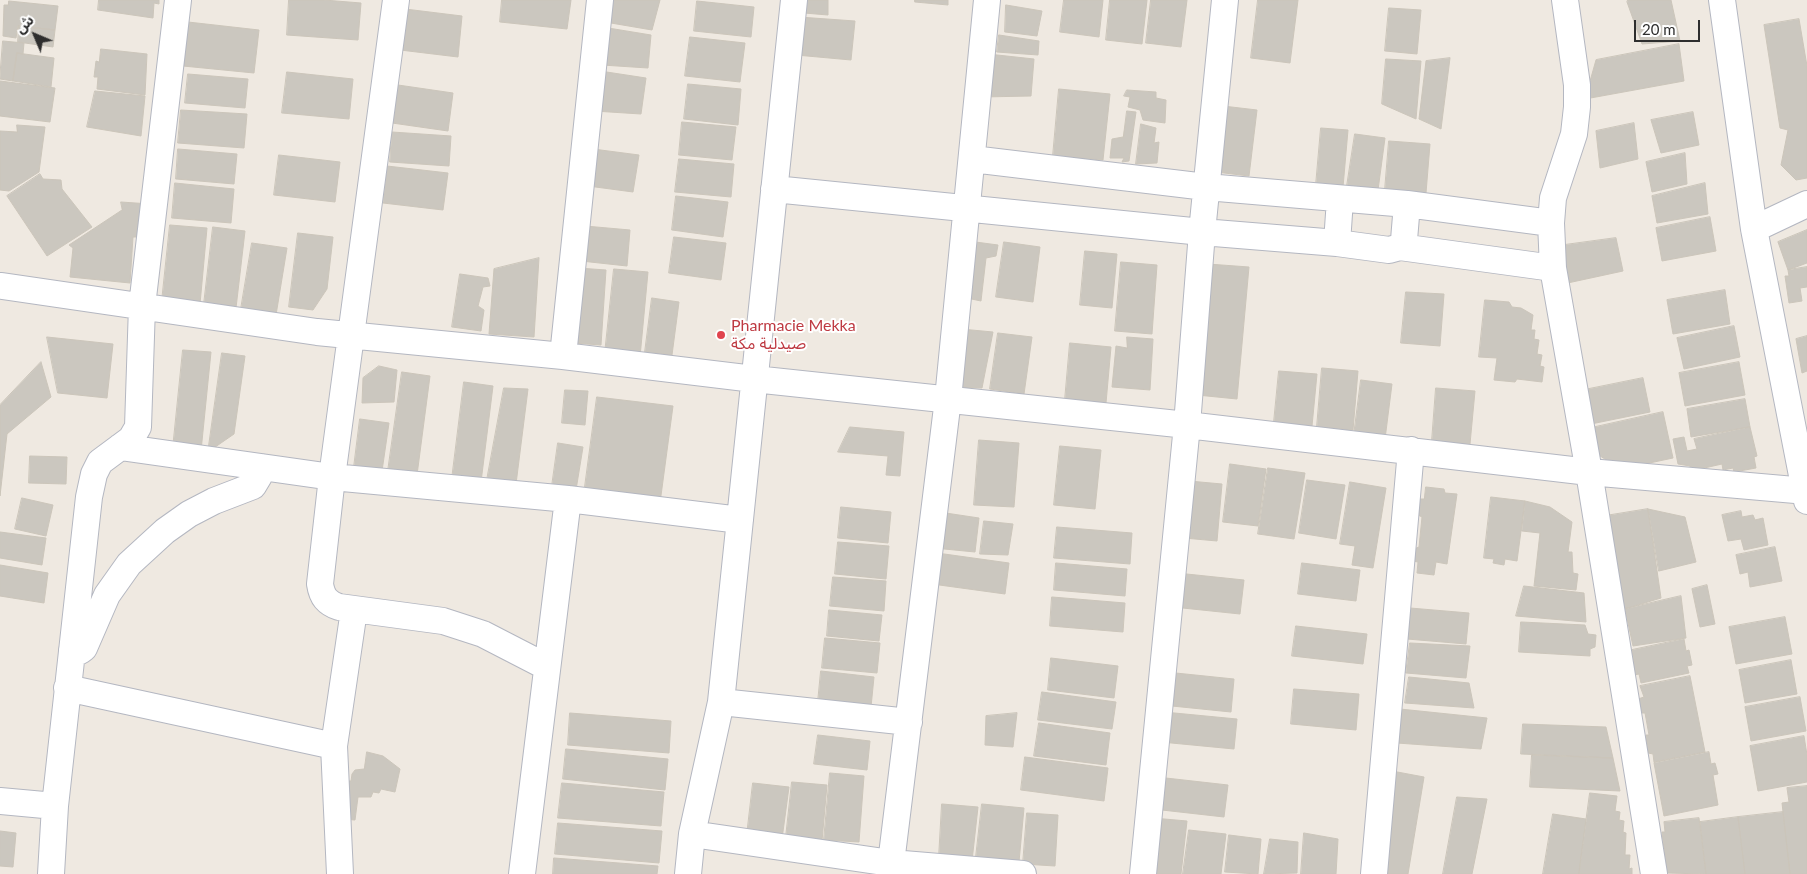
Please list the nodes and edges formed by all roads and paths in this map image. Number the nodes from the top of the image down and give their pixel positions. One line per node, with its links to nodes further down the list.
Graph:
1 (178, 0): 23 (street)
2 (396, 0): 24 (street)
3 (600, 0): 25 (street)
4 (794, 0): 11 (street)
5 (987, 0): 9 (street)
6 (1225, 0): 10 (street)
7 (1565, 0): 16 (street)
8 (1722, 0): 17 (street)
9 (972, 158): 10 (street); 15 (street)
10 (1206, 187): 12 (street); 18 (street)
11 (774, 189): 15 (street); 26 (street)
12 (1340, 199): 13 (street); 19 (street)
13 (1407, 204): 16 (street); 20 (street)
14 (1807, 204): 17 (street)
15 (967, 208): 18 (street); 27 (street)
16 (1551, 223): 21 (street)
17 (1754, 229): 34 (street)
18 (1202, 232): 19 (street); 28 (street)
19 (1336, 243): 20 (street)
20 (1400, 247): 21 (street)
21 (1553, 268): 32 (street)
22 (1, 282): 23 (street)
23 (142, 306): 24 (street); 29 (street)
24 (351, 335): 25 (street); 33 (street)
25 (563, 356): 26 (street)
26 (754, 378): 27 (street); 36 (street)
27 (948, 399): 28 (street); 42 (street)
28 (1187, 424): 30 (street); 54 (street)
29 (120, 447): 31 (street); 38 (street)
30 (1411, 450): 32 (street); 55 (street)
31 (261, 467): 33 (street); 38 (street)
32 (1589, 472): 34 (street); 56 (street)
33 (332, 477): 35 (street); 37 (street)
34 (1806, 495)
35 (568, 499): 36 (street); 39 (street)
36 (740, 520): 41 (street)
37 (354, 610): 39 (street); 43 (street)
38 (72, 650): 40 (street)
39 (547, 667): 51 (street)
40 (67, 688): 43 (street); 45 (street)
41 (721, 702): 42 (street); 46 (street)
42 (909, 722): 48 (street)
43 (334, 746): 50 (street)
44 (0, 802): 45 (street)
45 (55, 806): 47 (street)
46 (692, 834): 48 (street); 52 (street)
47 (52, 863): 49 (street)
48 (891, 863): 53 (street)
49 (71, 874)
50 (340, 874)
51 (522, 874)
52 (688, 874)
53 (1023, 874)
54 (1143, 874)
55 (1374, 874)
56 (1654, 874)

